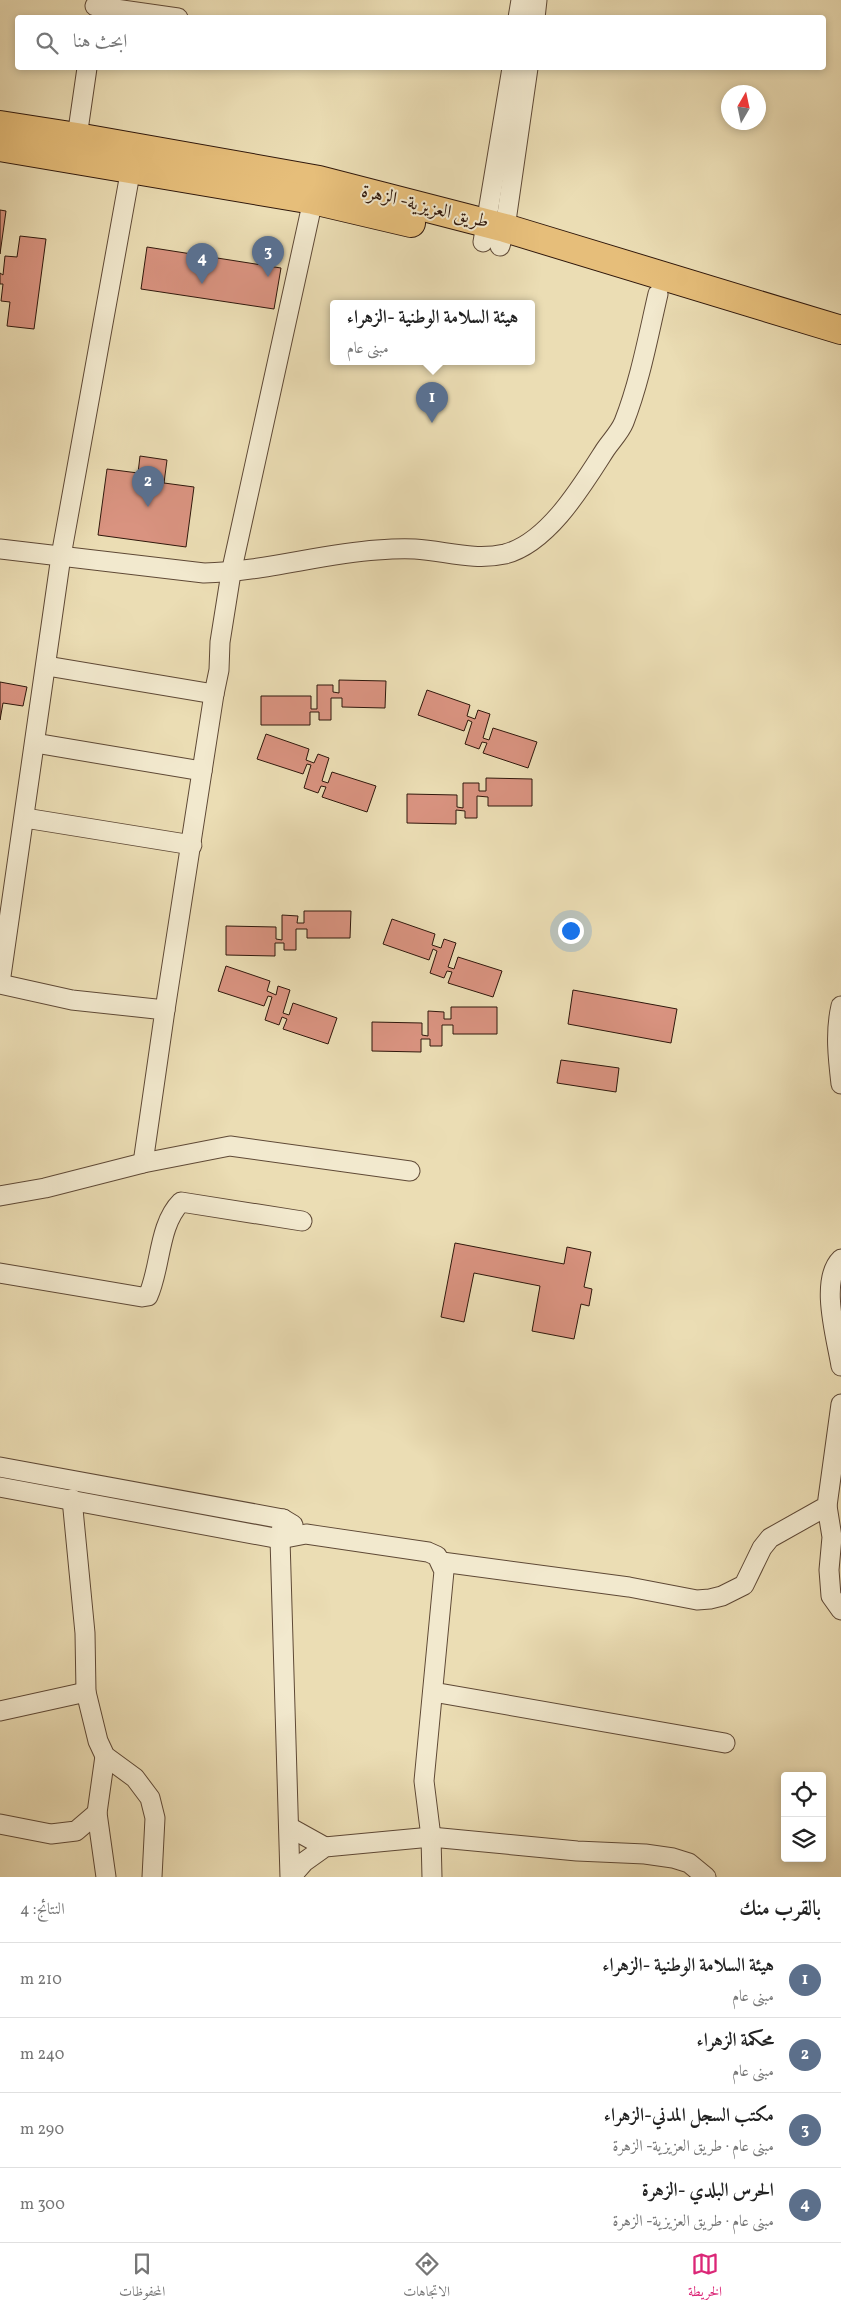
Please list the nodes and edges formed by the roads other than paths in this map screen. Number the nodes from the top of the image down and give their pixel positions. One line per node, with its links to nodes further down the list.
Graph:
1 (521, 0): 5 (street)
2 (538, 0): 6 (street)
3 (95, 8): 4 (street)
4 (153, 15)
5 (518, 15)
6 (536, 15)
7 (87, 70): 11 (street)
8 (512, 70): 15 (street)
9 (528, 70): 15 (street)
10 (0, 125): 11 (main road, طريق العزيزية- الزهرة)
11 (77, 136): 15 (main road, طريق العزيزية- الزهرة)
12 (0, 147): 13 (main road, طريق العزيزية- الزهرة)
13 (131, 168): 14 (main road, طريق العزيزية- الزهرة); 20 (street)
14 (313, 200): 15 (main road, طريق العزيزية- الزهرة); 21 (street)
15 (494, 235): 16 (main road, طريق العزيزية- الزهرة); 17 (main road, طريق العزيزية- الزهرة)
16 (658, 294): 18 (main road, طريق العزيزية- الزهرة); 21 (street)
17 (841, 330)
18 (841, 349)
19 (0, 549): 20 (street)
20 (61, 556): 21 (street); 22 (street)
21 (231, 572): 23 (street)
22 (47, 666): 23 (street); 24 (street)
23 (214, 694): 25 (street)
24 (35, 743): 25 (street); 26 (street)
25 (202, 771): 27 (street)
26 (24, 818): 27 (street); 28 (street)
27 (192, 845): 31 (street)
28 (7, 881): 29 (street)
29 (0, 984): 31 (street)
30 (841, 1006): 32 (street)
31 (165, 1010): 33 (street)
32 (841, 1084)
33 (143, 1163): 34 (street); 35 (street)
34 (410, 1171)
35 (0, 1196)
36 (302, 1221): 38 (street)
37 (841, 1259): 39 (street)
38 (0, 1273)
39 (841, 1366)
40 (841, 1404): 44 (street)
41 (0, 1467): 45 (street)
42 (0, 1487): 43 (street)
43 (72, 1499): 47 (street); 50 (street)
44 (827, 1506): 48 (street); 49 (street)
45 (283, 1519): 46 (street); 47 (street)
46 (306, 1534): 47 (street); 48 (street)
47 (280, 1539): 57 (street)
48 (442, 1562): 51 (street)
49 (841, 1610)
50 (86, 1692): 52 (street); 54 (street)
51 (432, 1692): 53 (street); 59 (street)
52 (0, 1711)
53 (725, 1743)
54 (105, 1756): 55 (street); 63 (street)
55 (96, 1813): 58 (street); 61 (street)
56 (0, 1824): 58 (street)
57 (289, 1827): 60 (street); 64 (street)
58 (76, 1831): 61 (street)
59 (431, 1838): 60 (street); 65 (street); 66 (street)
60 (325, 1847): 64 (street)
61 (102, 1850): 62 (street)
62 (106, 1877)
63 (152, 1877)
64 (291, 1877)
65 (432, 1877)
66 (706, 1877)

